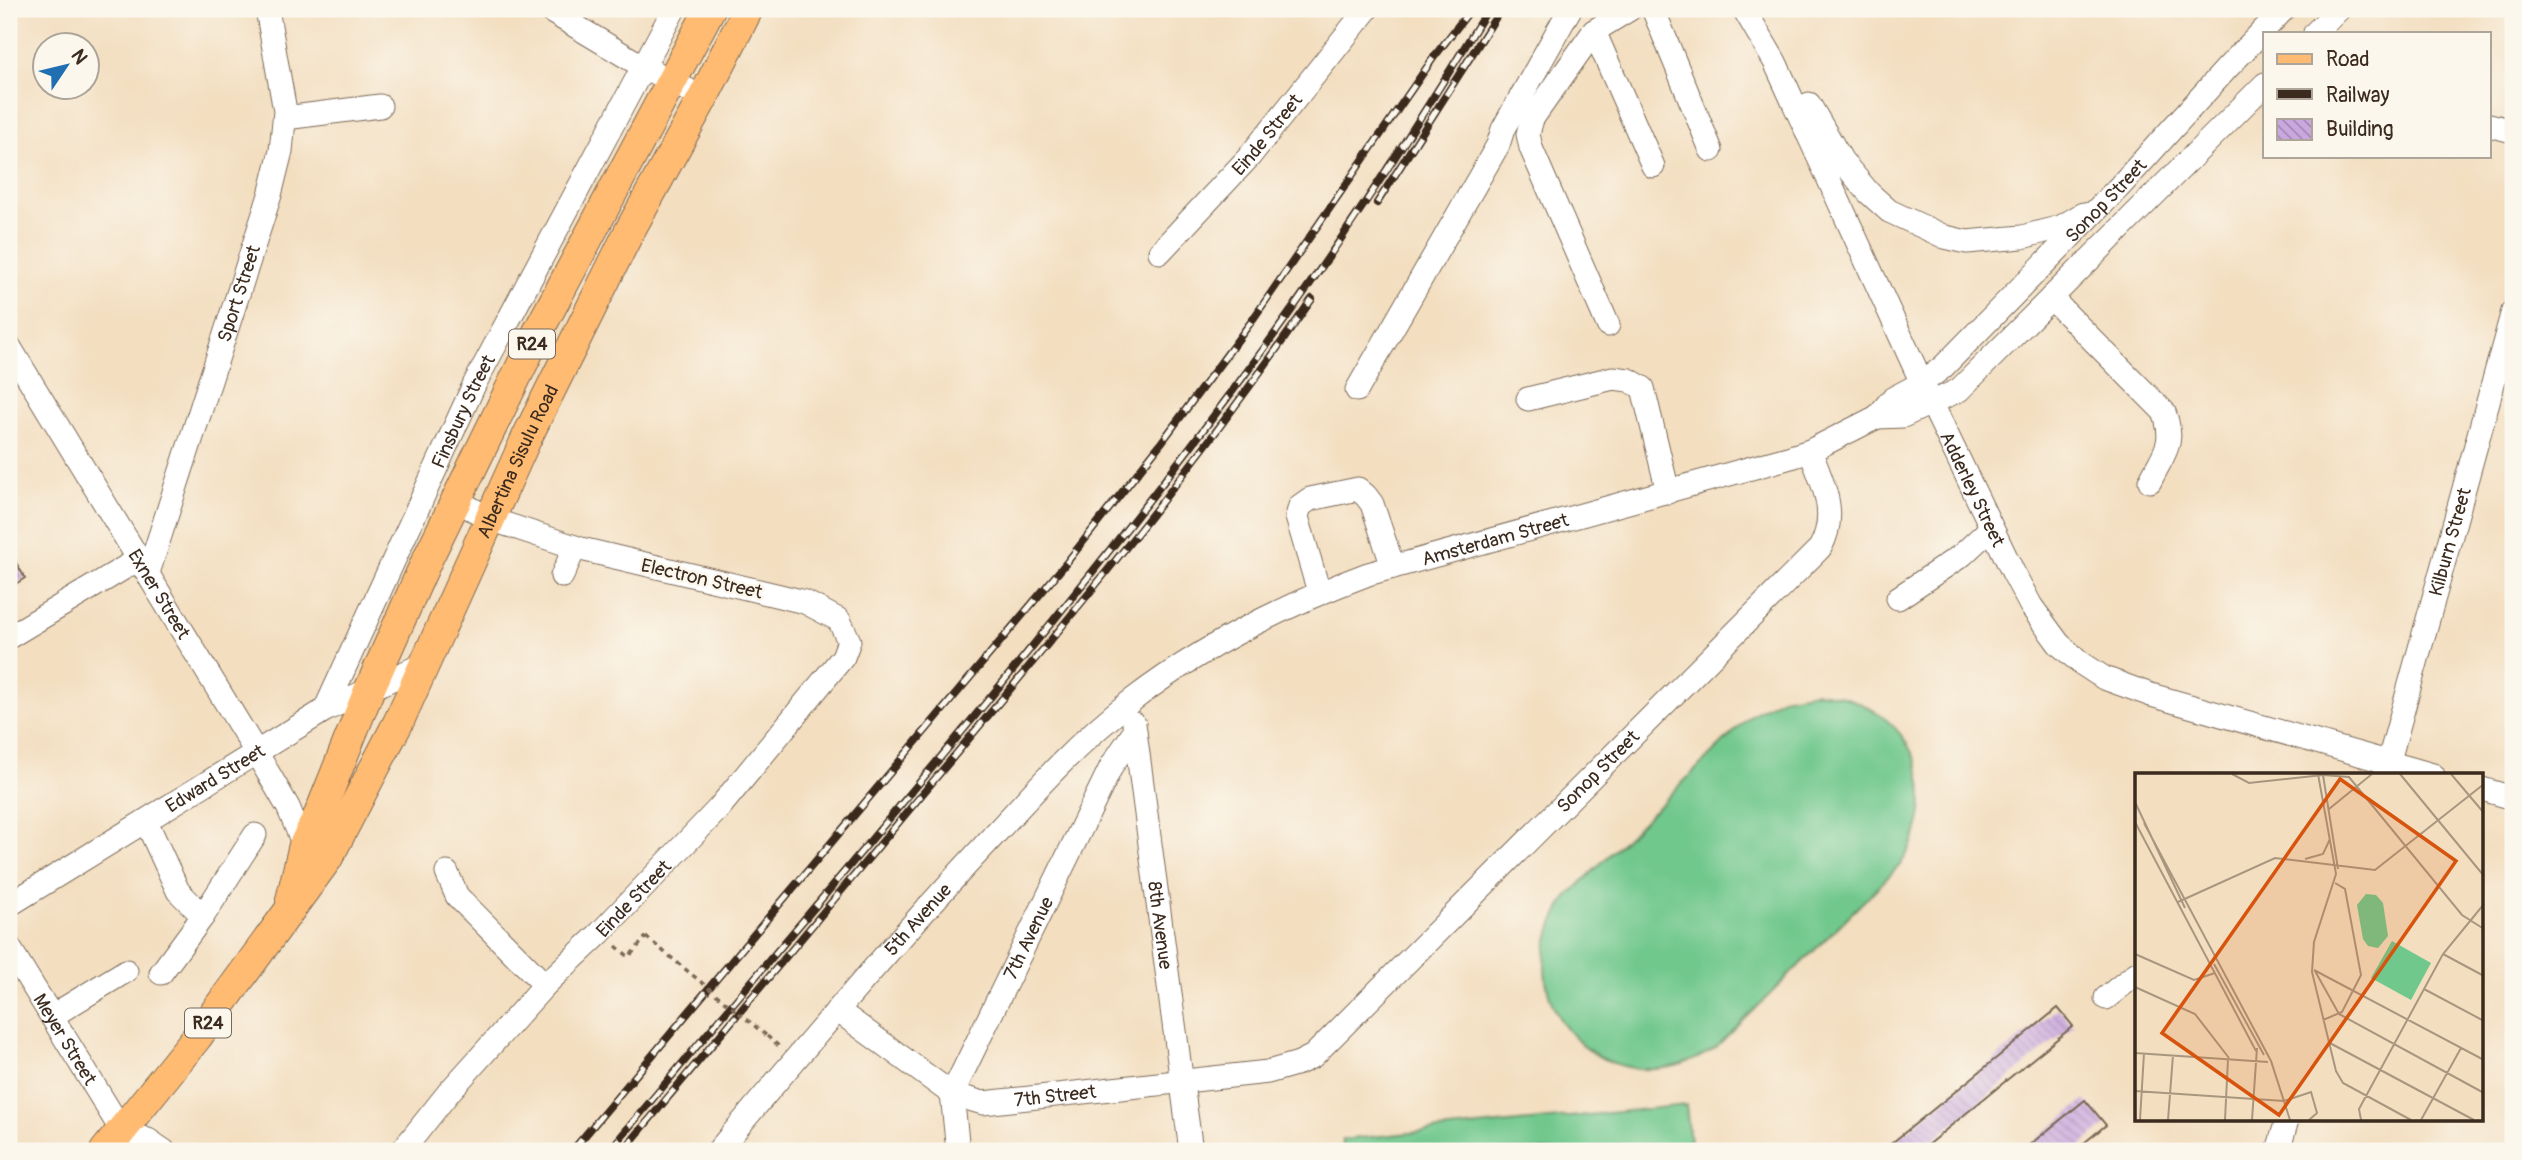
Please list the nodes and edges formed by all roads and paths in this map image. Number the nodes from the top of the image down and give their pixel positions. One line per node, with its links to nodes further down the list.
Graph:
1 (267, 9): 23 (street, Sport Street)
2 (547, 9): 16 (street)
3 (674, 9): 16 (street, Finsbury Street)
4 (710, 9): 19 (main road, Albertina Sisulu Road / R24)
5 (748, 9): 21 (main road, Albertina Sisulu Road / R24)
6 (1367, 9): 29 (street, Einde Street)
7 (1570, 9): 35 (street)
8 (1630, 9): 14 (street)
9 (1653, 9): 26 (street)
10 (1744, 9): 34 (street, Adderley Street)
11 (1751, 9): 28 (street)
12 (2284, 9): 17 (street, Sonop Street)
13 (2339, 9): 15 (street)
14 (1594, 31): 27 (street); 32 (street)
15 (2316, 32)
16 (642, 66): 19 (street); 56 (street, Finsbury Street)
17 (2228, 66): 18 (street); 28 (street, Sonop Street)
18 (2263, 71)
19 (671, 82): 21 (street); 42 (main road, Albertina Sisulu Road / R24)
20 (2263, 86): 30 (street, Sonop Street)
21 (703, 98): 43 (main road, Albertina Sisulu Road / R24)
22 (380, 106): 23 (street)
23 (285, 118): 46 (street, Sport Street)
24 (2490, 125): 25 (street)
25 (2513, 131)
26 (1711, 150)
27 (1653, 166)
28 (2120, 186): 34 (street, Sonop Street)
29 (1160, 252)
30 (2051, 298): 37 (street, Sonop Street); 40 (street)
31 (2513, 311): 59 (street, Kilburn Street)
32 (1608, 325)
33 (9, 346): 46 (street, Exner Street)
34 (1922, 383): 37 (street, Adderley Street); 38 (street, Amsterdam Street)
35 (1357, 390)
36 (1528, 399): 41 (street)
37 (1932, 404): 38 (street, Amsterdam Street); 44 (street, Adderley Street)
38 (1877, 417): 39 (street, Amsterdam Street)
39 (1810, 451): 41 (street, Amsterdam Street); 80 (street, Sonop Street)
40 (2150, 481)
41 (1668, 492): 47 (street, Amsterdam Street)
42 (456, 500): 43 (street, Electron Street); 54 (main road, Albertina Sisulu Road / R24)
43 (490, 519): 45 (street, Electron Street); 53 (main road, Albertina Sisulu Road / R24)
44 (1991, 528): 50 (street); 59 (street, Adderley Street)
45 (575, 547): 48 (street); 51 (street, Electron Street)
46 (144, 566): 52 (street); 58 (street, Exner Street)
47 (1393, 567): 49 (street, Amsterdam Street); 49 (street)
48 (562, 576)
49 (1319, 592): 55 (street, Amsterdam Street)
50 (1898, 598)
51 (848, 634): 75 (street, Einde Street)
52 (9, 637)
53 (426, 663): 54 (street, Edward Street); 68 (main road, Albertina Sisulu Road / R24)
54 (370, 688): 56 (street, Edward Street); 65 (main road, Albertina Sisulu Road / R24)
55 (1132, 700): 57 (street, 8th Avenue); 77 (street, 5th Avenue)
56 (325, 710): 58 (street, Edward Street)
57 (1135, 731): 81 (street, 8th Avenue); 82 (street, 7th Avenue)
58 (256, 752): 63 (street, Edward Street); 65 (street, Exner Street)
59 (2387, 769): 60 (street, Adderley Street)
60 (2417, 773)
61 (2484, 790): 62 (street)
62 (2513, 798)
63 (146, 821): 67 (street, Edward Street); 69 (street)
64 (255, 835): 69 (street)
65 (304, 845): 68 (main road, Albertina Sisulu Road / R24)
66 (447, 873): 75 (street)
67 (9, 905)
68 (289, 912): 84 (main road, Albertina Sisulu Road / R24)
69 (203, 916): 73 (street)
70 (9, 947): 78 (street, Meyer Street)
71 (629, 957): 79 (path, bridge)
72 (126, 971): 78 (street)
73 (161, 973)
74 (2135, 975): 76 (street)
75 (545, 985): 87 (street, Einde Street)
76 (2106, 999)
77 (837, 1010): 82 (street, 7th Street); 85 (street, 5th Avenue)
78 (52, 1016): 84 (street, Meyer Street)
79 (779, 1046)
80 (1299, 1063): 81 (street, 7th Street)
81 (1183, 1082): 82 (street, 7th Street); 89 (street, 8th Avenue)
82 (952, 1094): 88 (street)
83 (2286, 1122): 90 (street)
84 (114, 1141): 86 (street)
85 (720, 1150)
86 (164, 1151)
87 (402, 1151)
88 (958, 1151)
89 (1191, 1151)
90 (2277, 1151)

